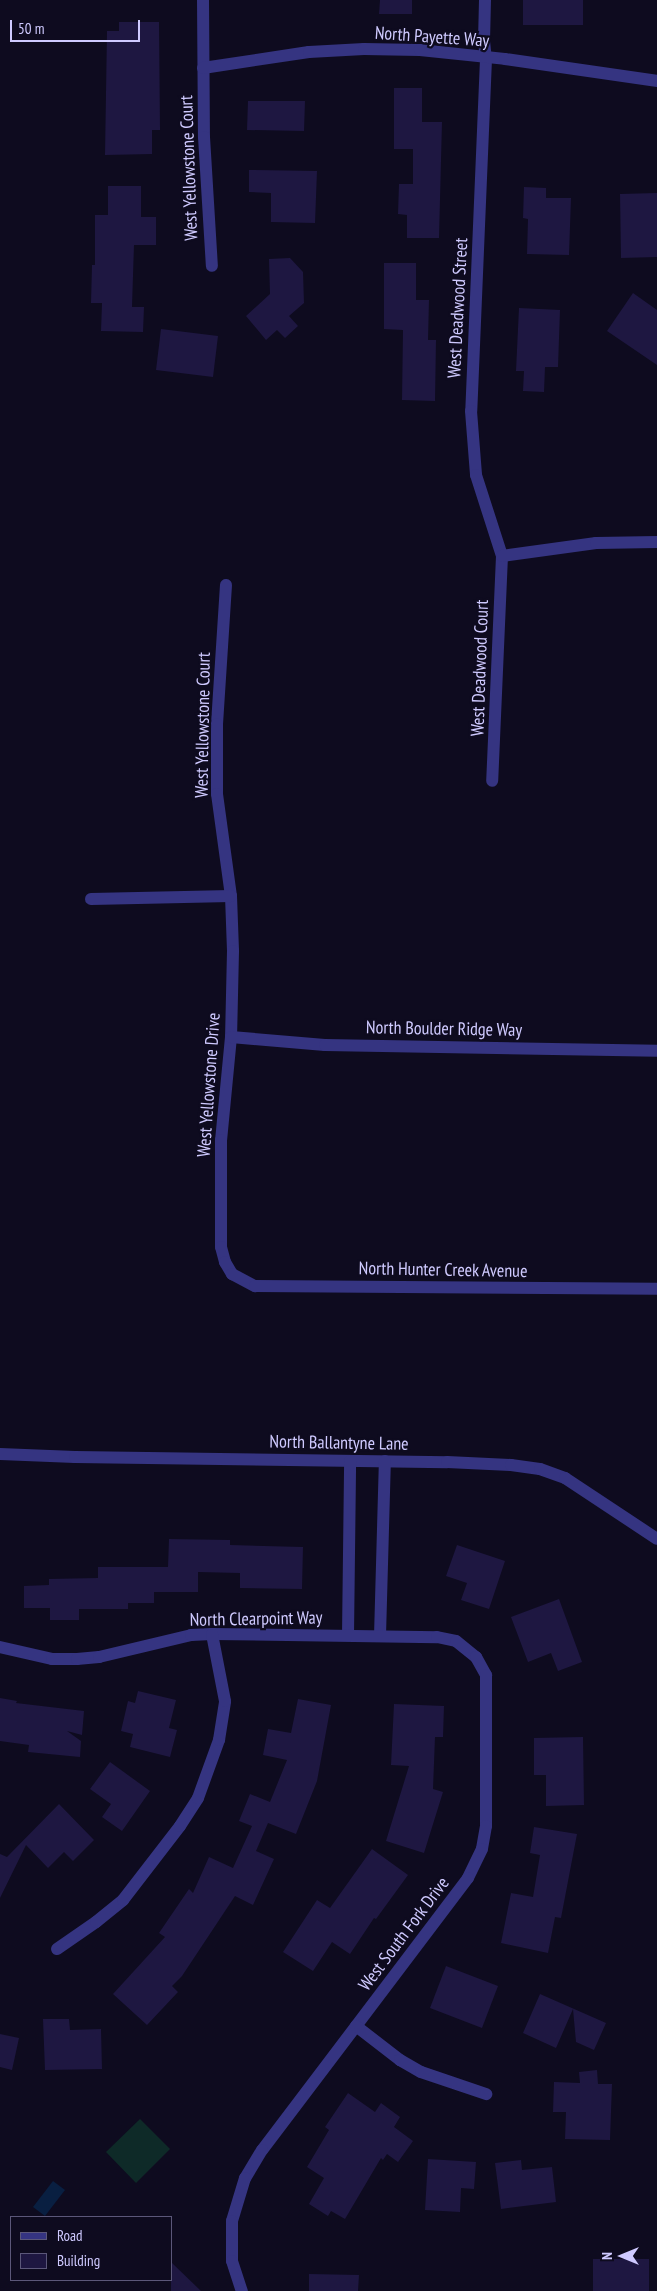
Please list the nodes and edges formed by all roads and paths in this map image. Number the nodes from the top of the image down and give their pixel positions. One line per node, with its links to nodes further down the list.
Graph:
1 (202, 0): 4 (street, West Yellowstone Court)
2 (485, 0): 3 (street)
3 (486, 59): 4 (street, North Payette Way); 5 (street, North Payette Way); 8 (street, West Deadwood Street)
4 (203, 68): 6 (street, West Yellowstone Court)
5 (657, 81)
6 (212, 266)
7 (657, 542): 8 (street)
8 (502, 556): 10 (street, West Deadwood Court)
9 (226, 585): 11 (street, West Yellowstone Court)
10 (492, 781)
11 (231, 896): 12 (street); 13 (street, West Yellowstone Drive)
12 (91, 899)
13 (231, 1038): 14 (street, North Boulder Ridge Way); 15 (street, West Yellowstone Drive)
14 (657, 1051)
15 (232, 1274): 16 (street, North Hunter Creek Avenue)
16 (657, 1289)
17 (0, 1454): 18 (street, North Ballantyne Lane)
18 (350, 1461): 19 (street, North Ballantyne Lane); 22 (street)
19 (385, 1461): 20 (street, North Ballantyne Lane); 23 (street)
20 (657, 1539)
21 (212, 1634): 22 (street, North Clearpoint Way); 25 (street, North Clearpoint Way); 26 (street)
22 (348, 1635): 23 (street, North Clearpoint Way)
23 (380, 1636): 24 (street, North Clearpoint Way)
24 (456, 1641): 27 (street, West South Fork Drive)
25 (0, 1647)
26 (57, 1948)
27 (356, 2026): 28 (street); 29 (street, West South Fork Drive)
28 (486, 2094)
29 (242, 2291)

